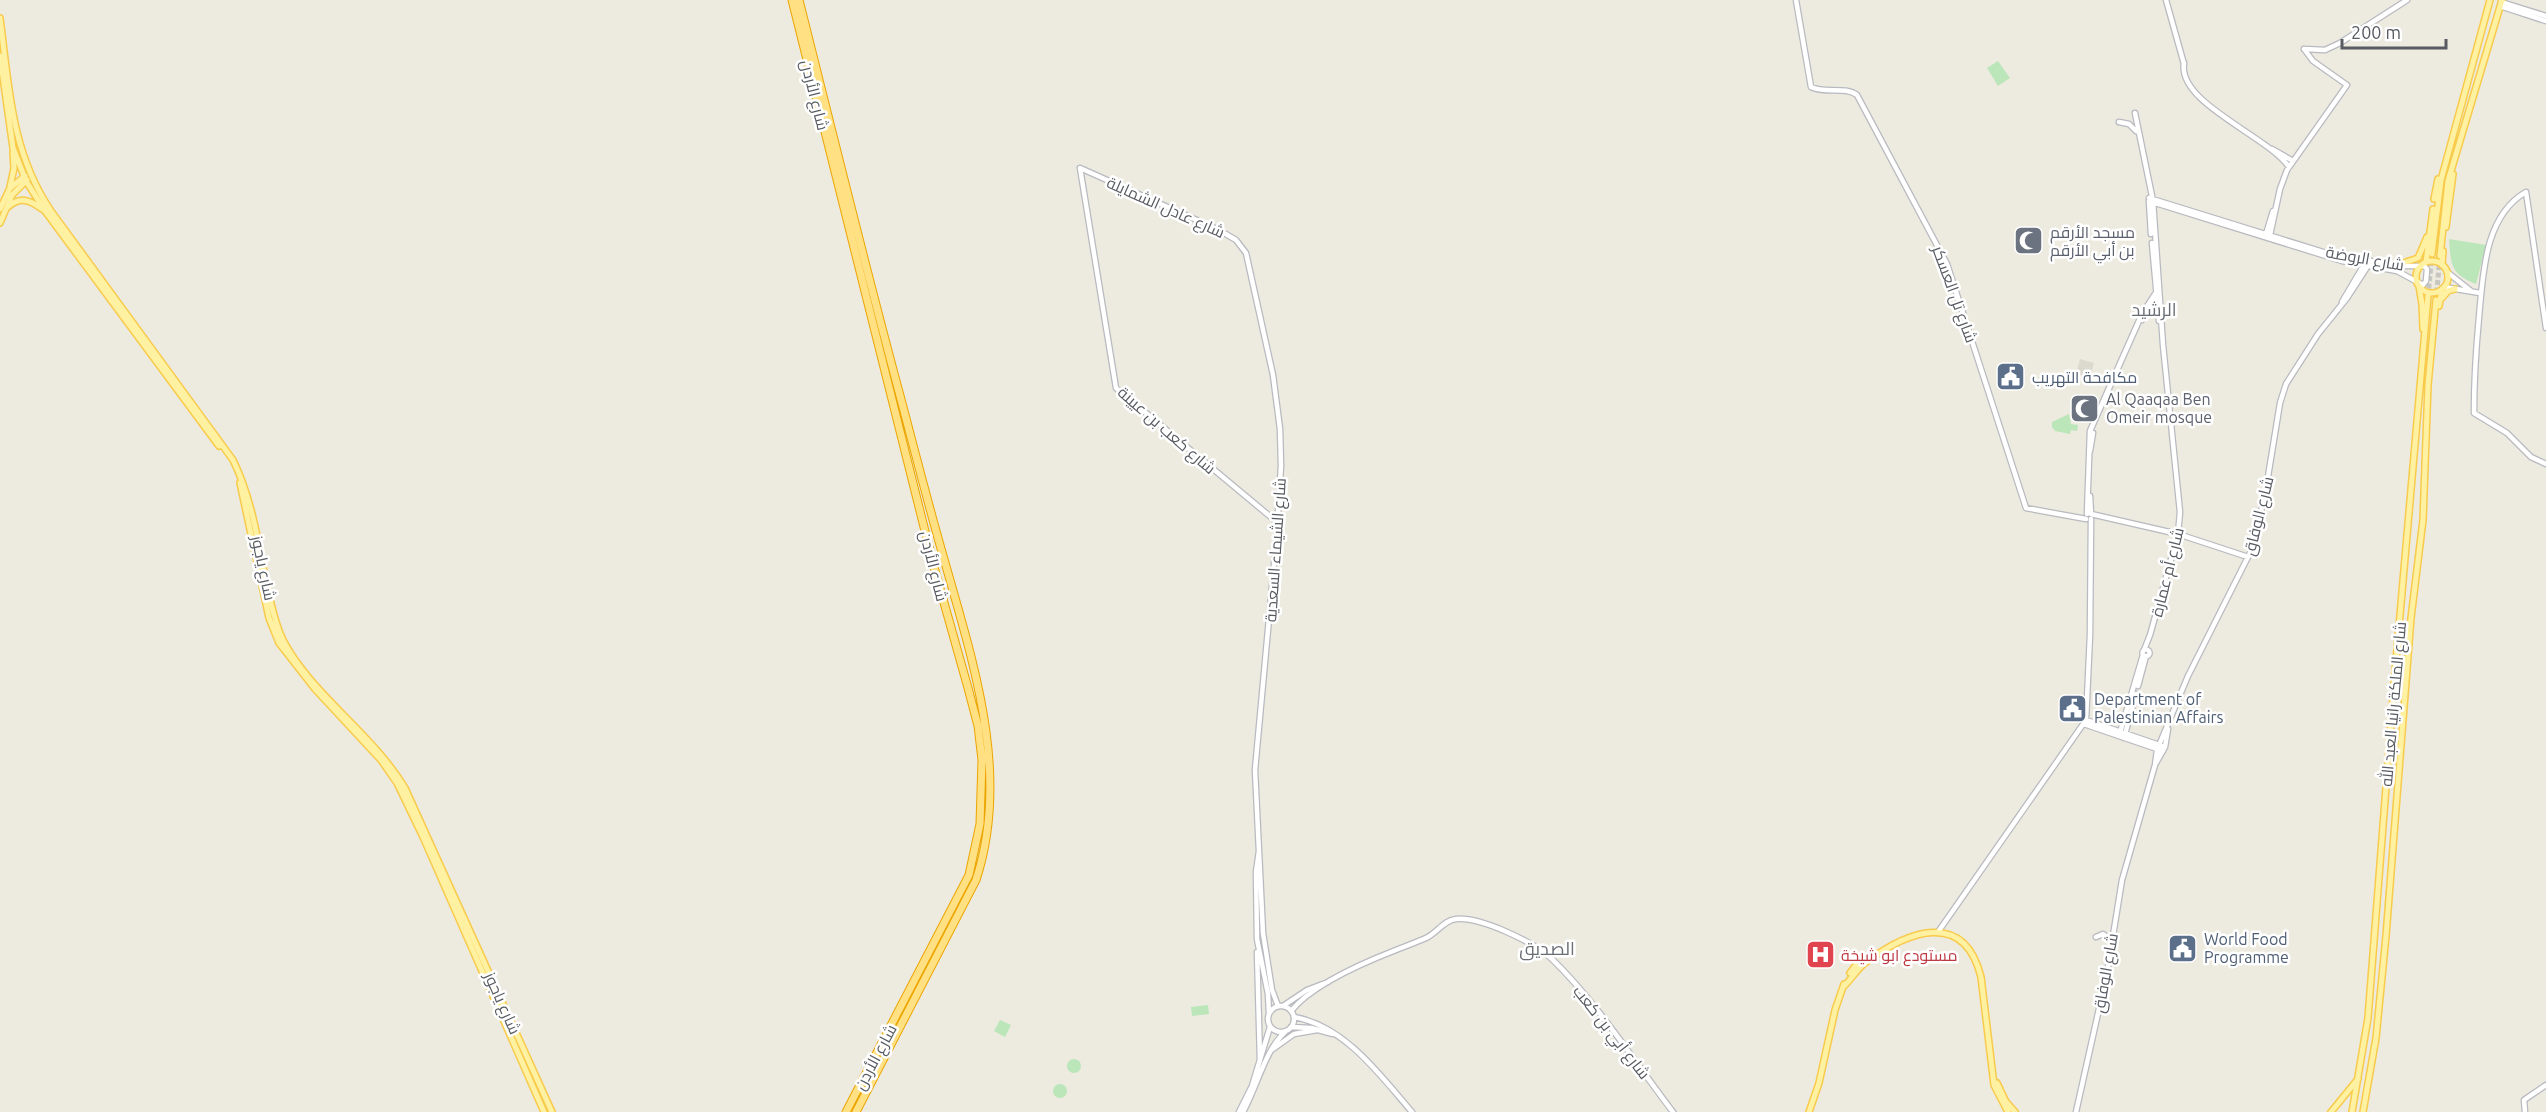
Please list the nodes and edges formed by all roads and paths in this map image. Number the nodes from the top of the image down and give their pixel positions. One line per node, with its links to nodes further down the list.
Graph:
1 (792, 0): 59 (highway, شارع الأردن)
2 (799, 0): 54 (highway, شارع الأردن)
3 (1796, 0): 55 (street, شارع تل العسكر)
4 (2166, 0): 14 (street)
5 (2407, 0): 16 (street)
6 (2490, 0): 15 (main road)
7 (2501, 3): 9 (street); 17 (main road)
8 (0, 18): 20 (main road, شارع ياجوز)
9 (2546, 18)
10 (0, 56): 13 (main road, شارع ياجوز)
11 (2119, 122): 12 (street)
12 (2136, 131): 22 (street, شارع أم عمارة); 22 (street, شارع أم عمارة)
13 (13, 148): 20 (main road, شارع ياجوز); 21 (main road)
14 (2271, 149): 16 (street); 18 (street)
15 (2446, 158): 26 (main road); 29 (main road)
16 (2293, 160): 18 (street)
17 (2453, 160): 30 (main road); 35 (main road)
18 (2289, 167): 27 (street)
19 (1080, 168): 28 (street, شارع عادل الشمايلة); 56 (street, شارع كعب بن عيينة)
20 (28, 177): 21 (main road); 23 (main road); 24 (main road, شارع ياجوز); 86 (main road, شارع ياجوز)
21 (10, 188): 23 (main road)
22 (2151, 200): 27 (street, شارع الروضة); 42 (street, شارع أم عمارة)
23 (3, 210): 24 (main road); 25 (main road)
24 (45, 211): 85 (main road, شارع ياجوز)
25 (0, 223)
26 (2430, 230): 33 (main road); 34 (main road)
27 (2268, 236): 31 (street, شارع الروضة); 32 (street, شارع الروضة)
28 (1246, 253): 56 (street, شارع الشيماء السعدية)
29 (2432, 254)
30 (2440, 256)
31 (2352, 264): 32 (street, شارع الروضة); 37 (street)
32 (2368, 264): 34 (street, شارع الروضة); 37 (street, شارع الوفاق); 38 (street, شارع الروضة); 46 (street, شارع الوفاق)
33 (2423, 264): 34 (street, شارع الروضة); 35 (main road); 38 (main road); 38 (street, شارع الروضة)
34 (2397, 265)
35 (2442, 265): 36 (main road)
36 (2447, 272): 39 (main road, شارع الملكة رانيا العبد الله); 41 (street)
37 (2358, 276): 46 (street, شارع الوفاق)
38 (2418, 285): 39 (main road); 52 (main road)
39 (2443, 288): 40 (street); 45 (main road, شارع الملكة رانيا العبد الله)
40 (2455, 289): 41 (street); 45 (main road)
41 (2473, 292): 43 (street)
42 (2158, 293): 47 (street); 48 (street, شارع أم عمارة); 49 (street); 51 (street, شارع أم عمارة)
43 (2480, 293): 50 (street); 53 (street)
44 (2428, 296): 52 (main road, شارع الملكة رانيا العبد الله)
45 (2438, 301): 97 (main road, شارع الملكة رانيا العبد الله)
46 (2341, 303): 58 (street, شارع الوفاق)
47 (2146, 314): 48 (street); 49 (street)
48 (2158, 314): 51 (street, شارع أم عمارة)
49 (2140, 322): 55 (street)
50 (2546, 328)
51 (2162, 329): 57 (street, شارع أم عمارة)
52 (2417, 407): 82 (main road, شارع الملكة رانيا العبد الله)
53 (2546, 464)
54 (929, 506): 59 (highway); 60 (highway, شارع الأردن)
55 (2089, 517): 57 (street); 62 (street)
56 (1278, 523): 65 (street, شارع الشيماء السعدية)
57 (2178, 534): 58 (street); 63 (street, شارع أم عمارة)
58 (2248, 557): 64 (street, شارع الوفاق)
59 (934, 567): 61 (highway, شارع الأردن)
60 (957, 606): 61 (highway); 88 (highway, شارع الأردن)
61 (959, 659): 87 (highway, شارع الأردن)
62 (2085, 722): 63 (street); 66 (street)
63 (2122, 735): 64 (street)
64 (2161, 749): 68 (street, شارع الوفاق)
65 (1258, 851): 69 (street, شارع الشيماء السعدية); 71 (street, شارع الشيماء السعدية)
66 (1938, 932): 81 (main road); 92 (main road)
67 (2096, 937): 68 (street)
68 (2111, 941): 94 (street, شارع الوفاق)
69 (1258, 947): 73 (street, شارع الشيماء السعدية); 80 (street)
70 (1328, 982): 71 (street); 72 (street); 91 (street, شارع أبي بن كعب)
71 (1281, 1006): 72 (street); 73 (street)
72 (1291, 1011): 74 (street)
73 (1269, 1014): 75 (street)
74 (1294, 1017): 76 (street); 79 (street)
75 (1270, 1027): 78 (street); 80 (street)
76 (1291, 1027): 77 (street); 78 (street)
77 (1317, 1030): 79 (street); 80 (street)
78 (1285, 1032): 80 (street)
79 (1335, 1034): 90 (street)
80 (1263, 1061): 89 (street)
81 (1994, 1076): 84 (main road); 93 (main road)
82 (2359, 1077): 95 (main road); 96 (main road, شارع الملكة رانيا العبد الله)
83 (2546, 1085): 98 (street)
84 (2006, 1111)
85 (544, 1112)
86 (552, 1112)
87 (846, 1112)
88 (856, 1112)
89 (1241, 1112)
90 (1412, 1112)
91 (1673, 1112)
92 (1809, 1112)
93 (2014, 1112)
94 (2076, 1112)
95 (2331, 1112)
96 (2352, 1112)
97 (2363, 1112)
98 (2525, 1112)

